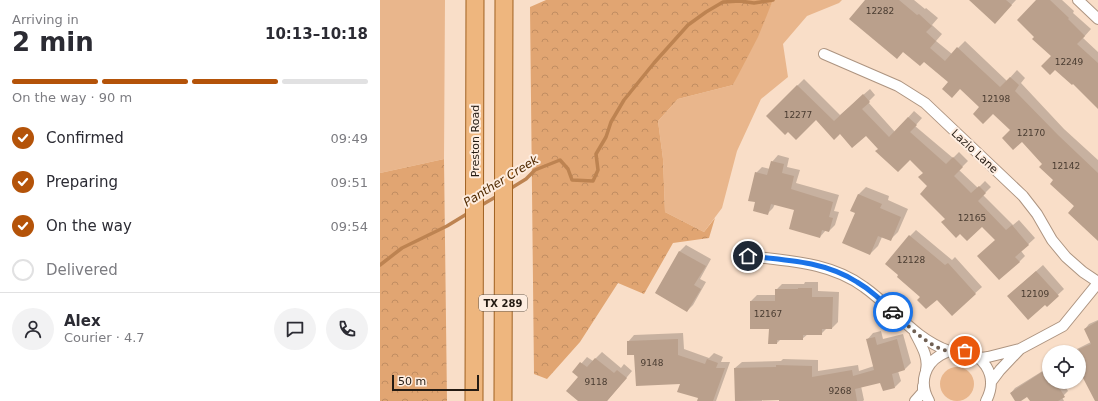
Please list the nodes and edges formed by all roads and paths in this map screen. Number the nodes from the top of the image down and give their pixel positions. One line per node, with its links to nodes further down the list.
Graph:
1 (475, 0): 16 (main road, Preston Road / TX 289)
2 (504, 0): 17 (main road, TX 289)
3 (1078, 0): 4 (street)
4 (1098, 19)
5 (824, 54): 7 (street, Lazio Lane)
6 (748, 256): 8 (street)
7 (1098, 282): 9 (street)
8 (915, 333): 10 (street); 12 (street)
9 (1020, 349): 11 (street); 13 (street)
10 (948, 351): 11 (street); 12 (street)
11 (976, 355): 13 (street)
12 (926, 370): 14 (street)
13 (991, 382): 15 (street)
14 (923, 386): 18 (street); 19 (street)
15 (988, 398)
16 (474, 401)
17 (502, 401)
18 (915, 401)
19 (929, 401)

